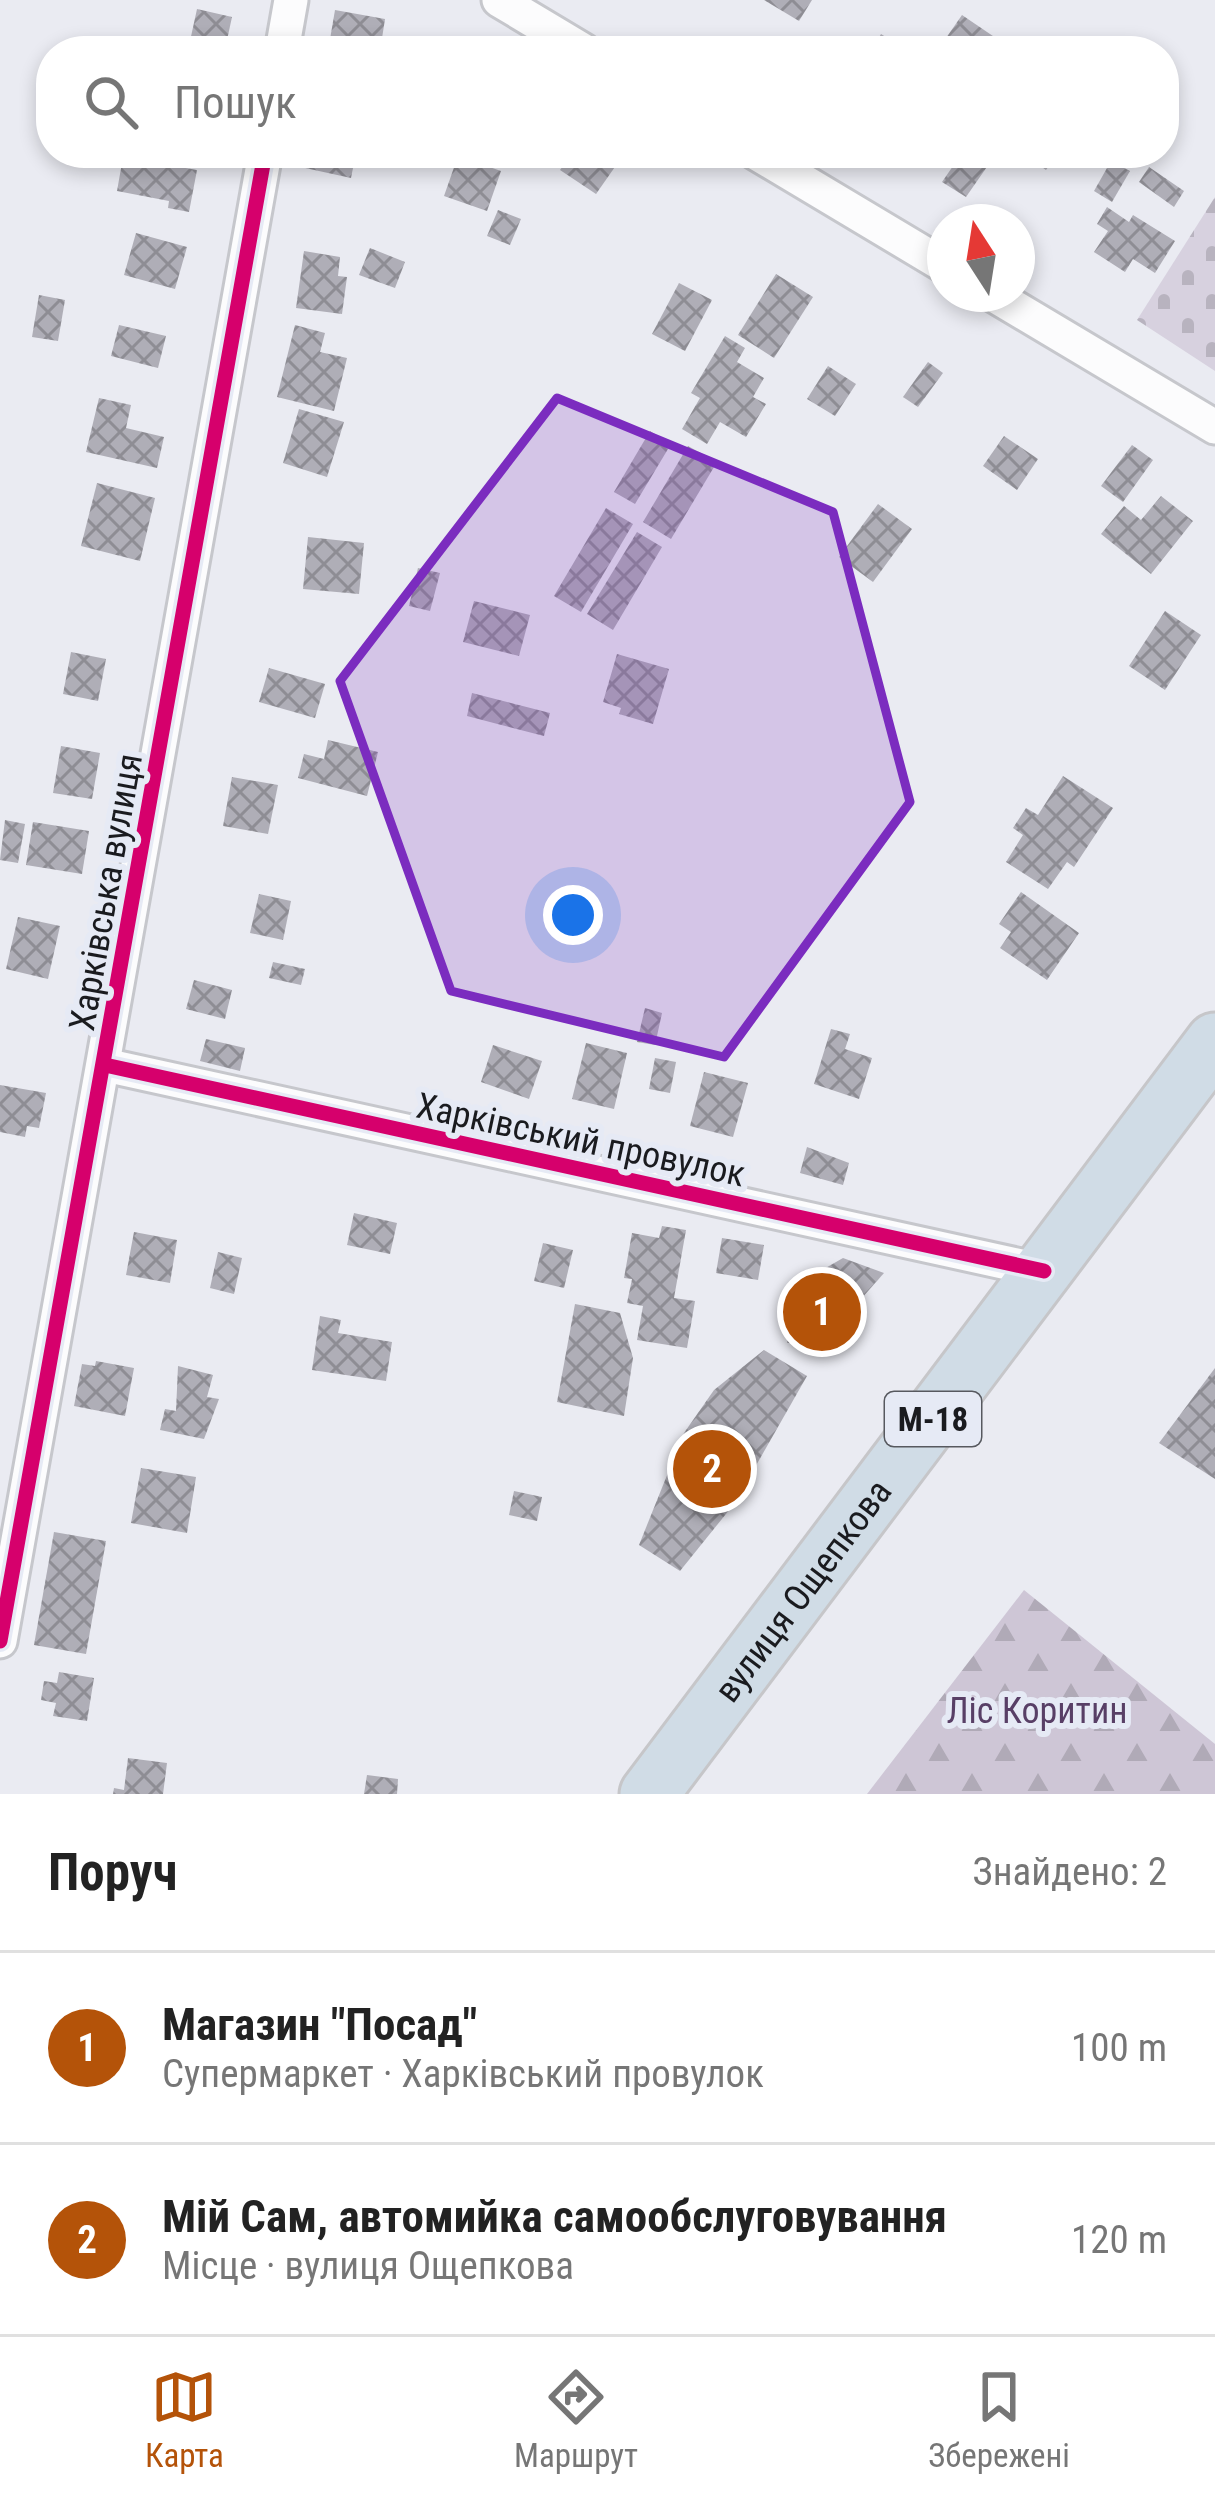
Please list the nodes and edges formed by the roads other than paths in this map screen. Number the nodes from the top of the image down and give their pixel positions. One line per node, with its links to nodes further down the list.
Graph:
1 (291, 0): 3 (street)
2 (499, 0): 4 (street)
3 (285, 36)
4 (559, 36)
5 (262, 168): 11 (street, Харківська вулиця)
6 (781, 168): 7 (street)
7 (927, 255)
8 (1022, 312): 9 (street)
9 (1215, 427)
10 (1215, 1042): 12 (highway, вулиця Ощепкова / М-18)
11 (105, 1065): 12 (street, Харківський провулок); 13 (street, Харківська вулиця)
12 (1044, 1271): 14 (highway, вулиця Ощепкова / М-18)
13 (0, 1641)
14 (650, 1794)

